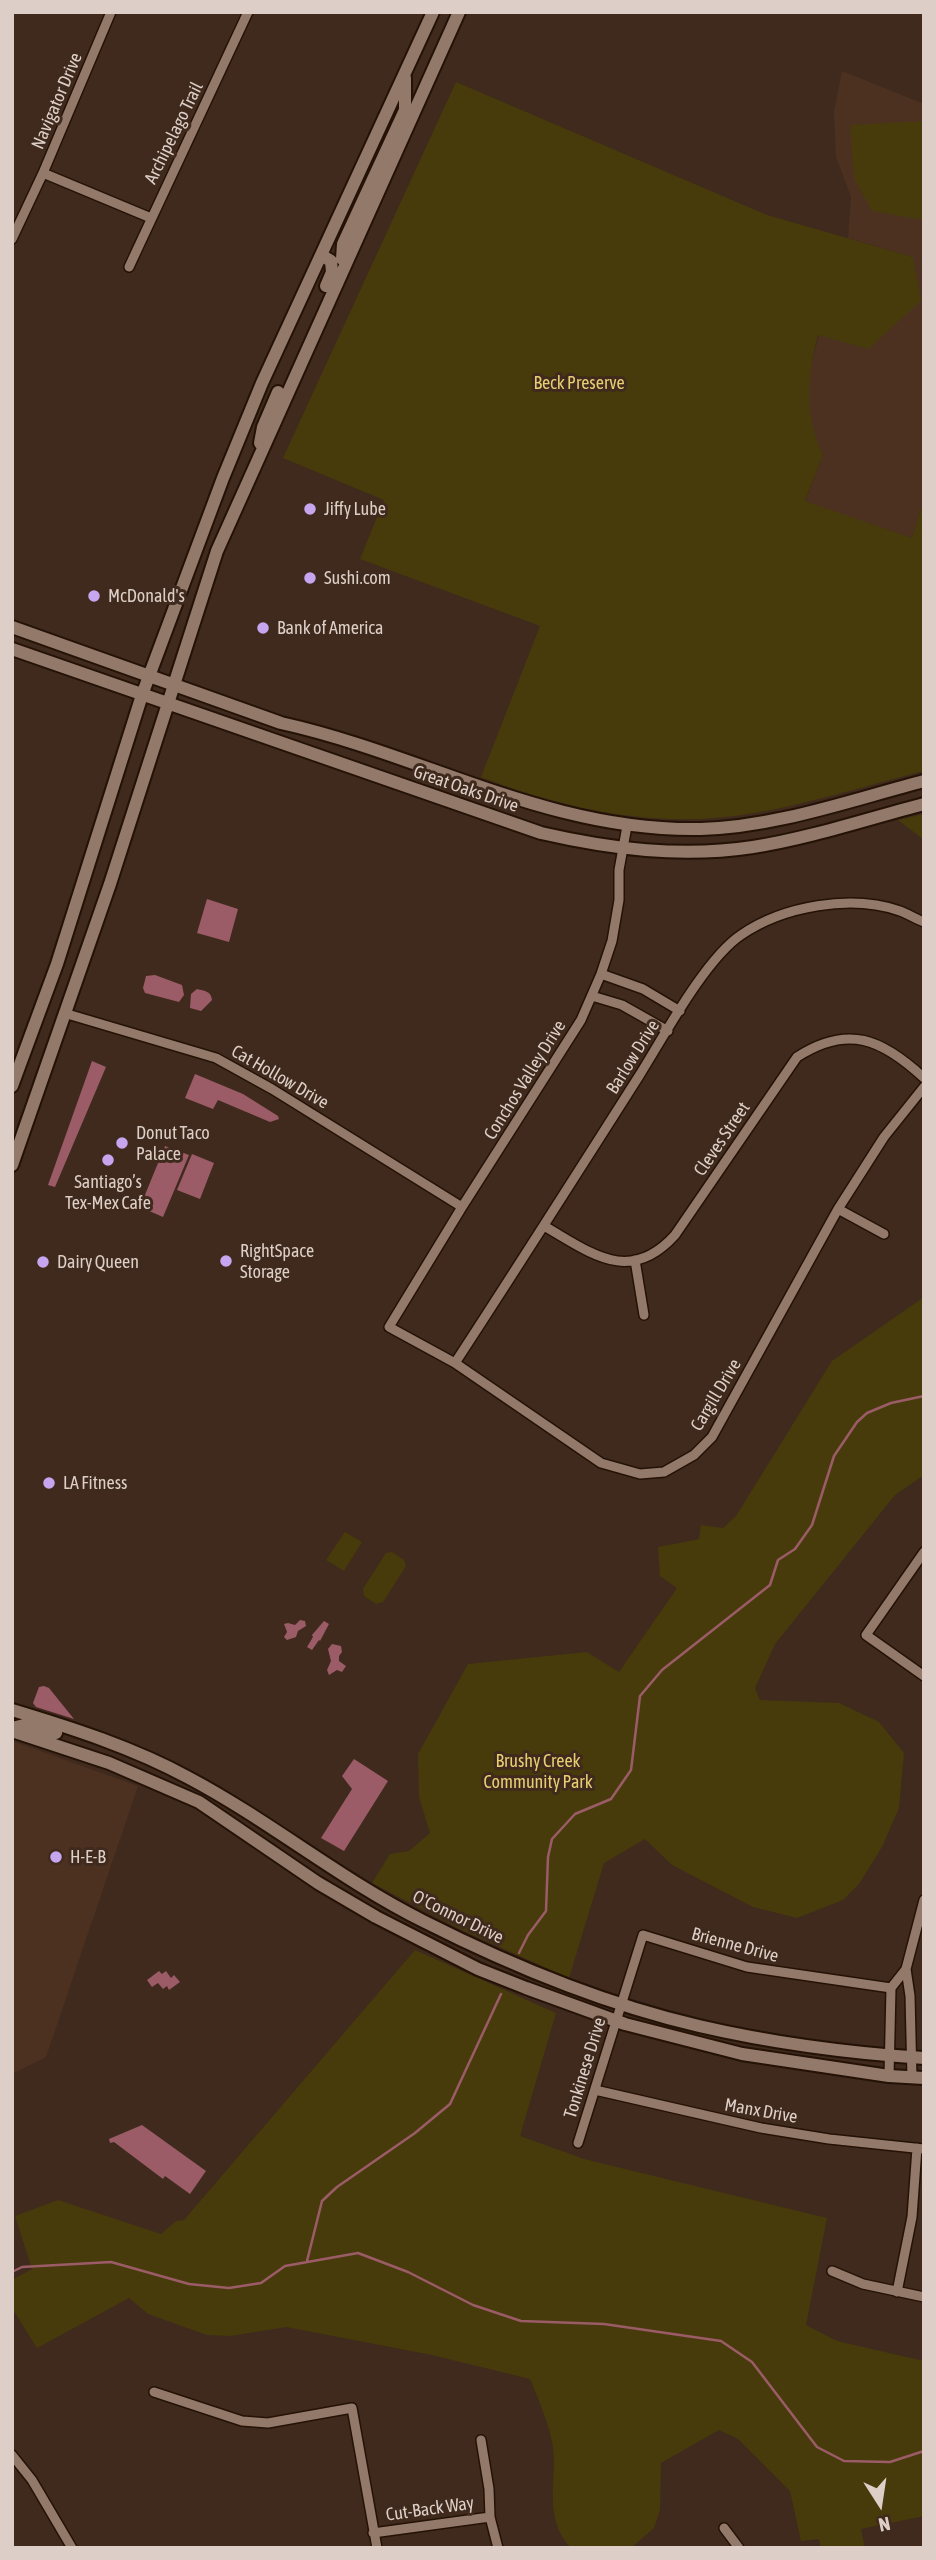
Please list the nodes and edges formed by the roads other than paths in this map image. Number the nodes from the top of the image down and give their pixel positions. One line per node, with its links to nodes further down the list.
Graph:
1 (111, 12): 6 (street, Navigator Drive)
2 (248, 12): 7 (street, Archipelago Trail)
3 (433, 12): 5 (main road)
4 (459, 12): 10 (main road)
5 (405, 74): 9 (main road); 10 (main road)
6 (43, 173): 7 (street); 8 (street, Navigator Drive)
7 (151, 218): 11 (street, Archipelago Trail)
8 (12, 239)
9 (321, 255): 12 (main road); 15 (main road)
10 (346, 261): 12 (main road)
11 (129, 267)
12 (256, 464): 16 (main road)
13 (12, 626): 15 (main road, Great Oaks Drive)
14 (12, 649): 17 (main road, Great Oaks Drive)
15 (150, 675): 16 (main road, Great Oaks Drive); 17 (main road)
16 (173, 685): 18 (main road); 21 (main road, Great Oaks Drive)
17 (142, 695): 18 (main road, Great Oaks Drive); 30 (main road)
18 (167, 704): 22 (main road, Great Oaks Drive); 27 (main road)
19 (924, 781): 21 (main road, Great Oaks Drive)
20 (924, 804): 22 (main road, Great Oaks Drive)
21 (627, 826): 22 (street, Conchos Valley Drive)
22 (623, 849): 24 (street, Conchos Valley Drive)
23 (924, 922): 26 (street, Barlow Drive)
24 (601, 974): 25 (street, Conchos Valley Drive); 26 (street)
25 (592, 996): 28 (street); 33 (street, Conchos Valley Drive)
26 (680, 1011): 28 (street, Barlow Drive)
27 (64, 1013): 32 (main road); 33 (street, Cat Hollow Drive)
28 (668, 1031): 35 (street, Barlow Drive)
29 (924, 1078): 37 (street, Cleves Street)
30 (12, 1086)
31 (924, 1087): 34 (street, Cargill Drive)
32 (12, 1165)
33 (462, 1207): 39 (street, Conchos Valley Drive)
34 (838, 1209): 36 (street); 40 (street, Cargill Drive)
35 (544, 1226): 37 (street, Cleves Street); 40 (street, Barlow Drive)
36 (884, 1234)
37 (635, 1260): 38 (street)
38 (644, 1315)
39 (390, 1327): 40 (street, Cargill Drive)
40 (455, 1363)
41 (924, 1552): 42 (street)
42 (924, 1676)
43 (14, 1712): 45 (main road, O'Connor Drive)
44 (12, 1730): 45 (main road); 50 (main road)
45 (138, 1754): 49 (main road, O'Connor Drive)
46 (924, 1900): 47 (street)
47 (906, 1969): 48 (street); 52 (street)
48 (891, 1988): 49 (street, Brienne Drive); 51 (street)
49 (622, 2003): 50 (street, Tonkinese Drive); 51 (main road, O'Connor Drive)
50 (616, 2020): 53 (main road); 55 (street, Tonkinese Drive)
51 (890, 2056): 52 (main road, O'Connor Drive); 53 (street)
52 (918, 2057): 54 (street)
53 (889, 2076): 54 (main road)
54 (918, 2078)
55 (595, 2090): 56 (street, Tonkinese Drive); 57 (street, Manx Drive)
56 (578, 2143)
57 (920, 2148): 59 (street)
58 (832, 2271): 59 (street)
59 (897, 2291): 60 (street)
60 (924, 2297)
61 (153, 2392): 66 (street)
62 (481, 2440): 64 (street)
63 (12, 2455): 67 (street)
64 (490, 2517): 66 (street, Cut-Back Way); 69 (street)
65 (724, 2528): 70 (street)
66 (373, 2533): 68 (street)
67 (72, 2548)
68 (377, 2548)
69 (498, 2548)
70 (739, 2548)

